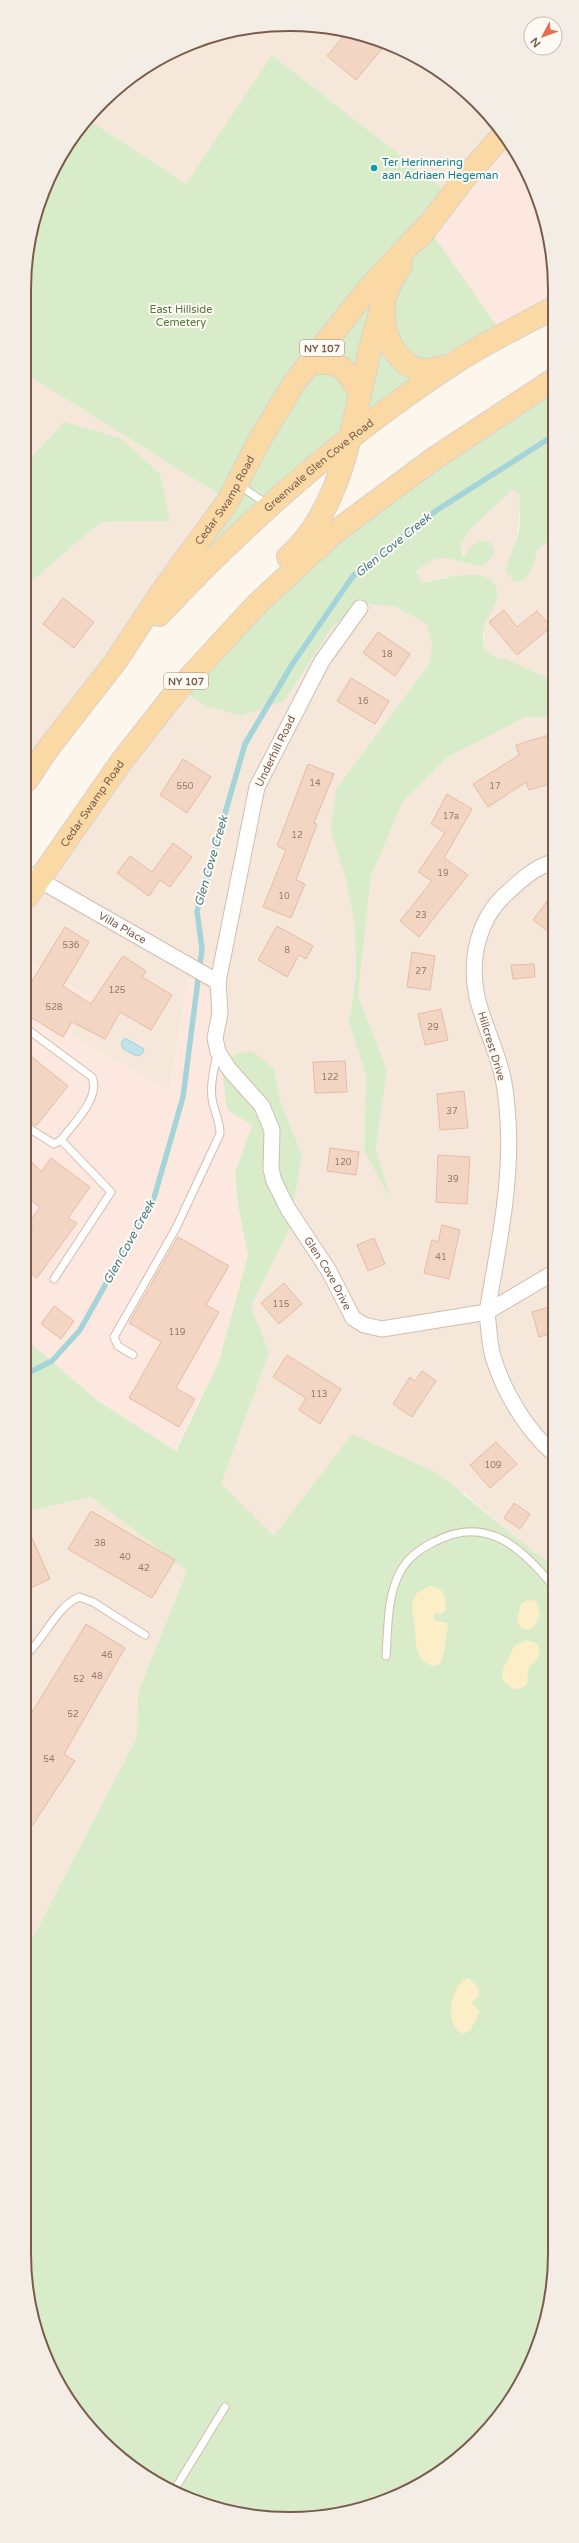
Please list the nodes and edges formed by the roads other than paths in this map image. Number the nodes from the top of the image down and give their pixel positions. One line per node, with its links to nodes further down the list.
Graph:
1 (500, 139): 2 (main road, Cedar Swamp Road / NY 107)
2 (427, 226): 3 (main road, Cedar Swamp Road / NY 107); 5 (main road, Cedar Swamp Road / NY 107)
3 (384, 297): 6 (main road); 8 (main road, Cedar Swamp Road / NY 107)
4 (548, 311): 6 (main road, Greenvale Glen Cove Road)
5 (309, 364): 8 (main road); 10 (main road, Cedar Swamp Road / NY 107)
6 (450, 365): 9 (main road, Greenvale Glen Cove Road)
7 (548, 383): 12 (main road)
8 (359, 393): 9 (main road, Cedar Swamp Road / NY 107)
9 (351, 437): 11 (main road, Greenvale Glen Cove Road); 12 (main road, NY 107)
10 (236, 483): 11 (lane); 14 (main road, Cedar Swamp Road / NY 107)
11 (270, 506): 14 (main road, Greenvale Glen Cove Road)
12 (256, 605): 17 (main road, Cedar Swamp Road / NY 107)
13 (360, 608): 18 (street, Underhill Road)
14 (116, 661): 15 (main road, Cedar Swamp Road / NY 107)
15 (31, 774)
16 (548, 864): 25 (street, Hillcrest Drive)
17 (31, 884): 18 (street, Villa Place)
18 (214, 980): 20 (street, Glen Cove Drive)
19 (31, 1032): 22 (lane)
20 (218, 1052): 25 (street, Glen Cove Drive); 26 (lane)
21 (31, 1129): 22 (lane)
22 (62, 1140): 24 (lane)
23 (548, 1276): 25 (street)
24 (54, 1279)
25 (487, 1312): 27 (street)
26 (134, 1355)
27 (548, 1448)
28 (548, 1580): 31 (lane)
29 (145, 1634): 30 (lane)
30 (31, 1650)
31 (386, 1656)
32 (225, 2407): 33 (lane)
33 (177, 2486)

